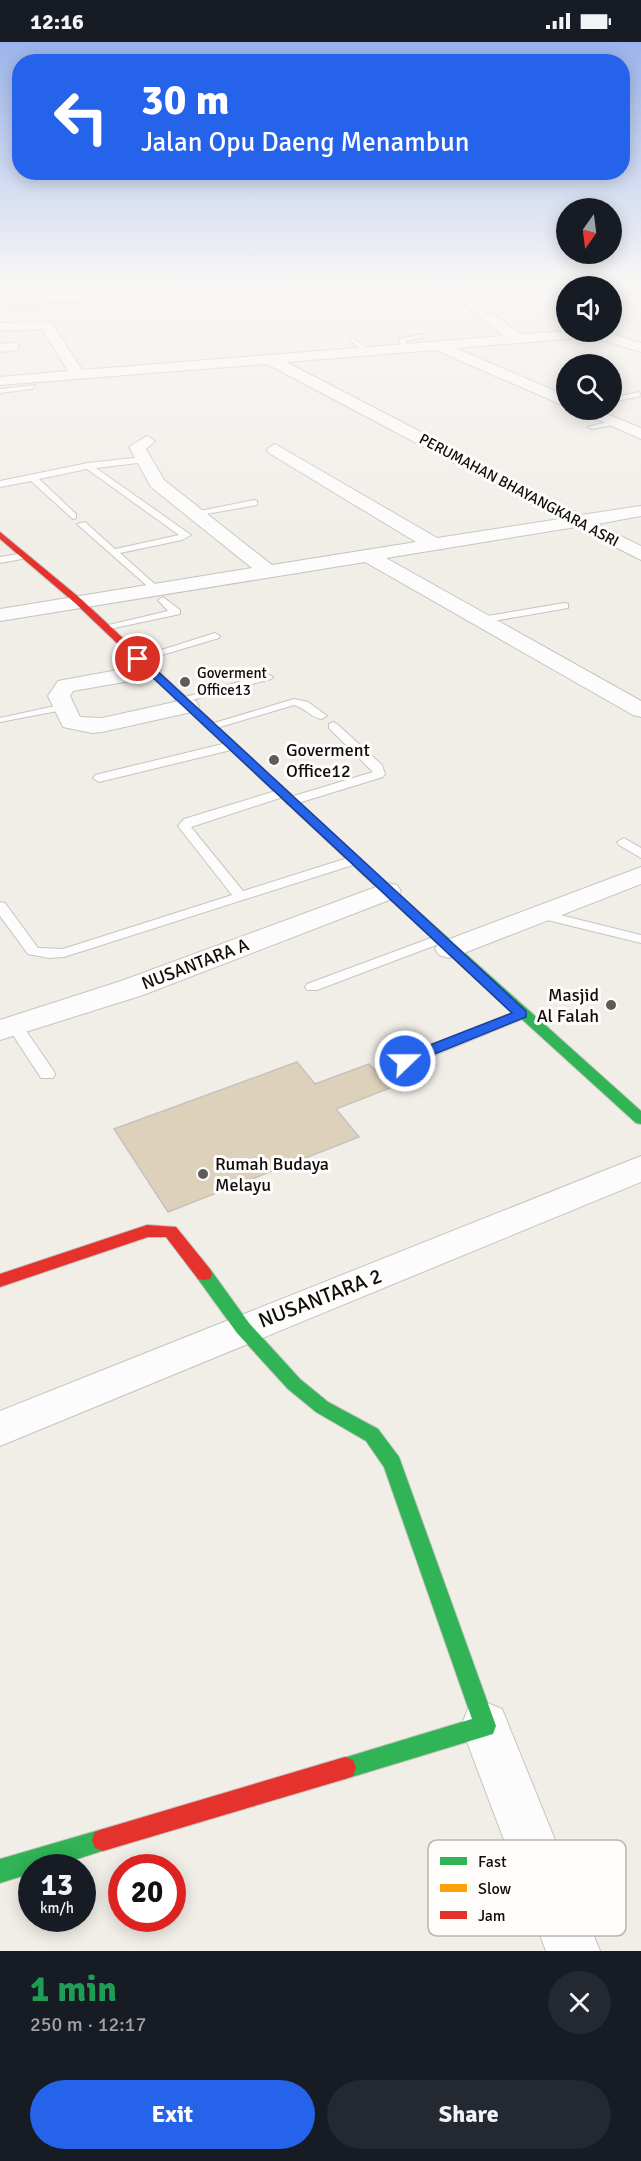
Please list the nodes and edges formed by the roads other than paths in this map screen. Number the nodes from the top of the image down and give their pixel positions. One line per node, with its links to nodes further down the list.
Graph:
1 (89, 373): 4 (street)
2 (295, 373): 25 (street, PERUMAHAN BHAYANGKARA ASRI)
3 (501, 373): 9 (street)
4 (77, 374): 5 (street)
5 (0, 381)
6 (32, 387): 7 (lane)
7 (0, 391)
8 (639, 394): 10 (lane)
9 (556, 397)
10 (622, 398)
11 (609, 420): 12 (street)
12 (614, 422): 13 (lane); 14 (street)
13 (592, 427)
14 (638, 430)
15 (147, 441): 17 (street)
16 (275, 449): 28 (street)
17 (143, 460): 18 (lane); 23 (street)
18 (88, 466): 19 (lane); 29 (lane)
19 (33, 478): 20 (lane); 24 (lane)
20 (0, 484)
21 (254, 503): 23 (lane)
22 (641, 511): 25 (street)
23 (195, 513): 34 (street)
24 (73, 516)
25 (579, 520): 28 (street); 30 (street, PERUMAHAN BHAYANGKARA ASRI)
26 (82, 524): 29 (lane)
27 (1, 536): 32 (main road)
28 (434, 544): 31 (street)
29 (112, 552): 35 (lane)
30 (641, 554)
31 (367, 555): 34 (street); 39 (street)
32 (24, 556): 33 (lane); 36 (main road)
33 (0, 560)
34 (267, 571): 35 (street)
35 (159, 594): 36 (street); 40 (lane)
36 (78, 601): 38 (street); 40 (main road)
37 (564, 606): 39 (lane)
38 (0, 615)
39 (482, 620): 46 (street)
40 (105, 627): 42 (main road)
41 (215, 636): 42 (lane)
42 (144, 665): 44 (main road); 45 (street)
43 (267, 677): 44 (lane)
44 (185, 703): 45 (street); 49 (main road)
45 (64, 706): 48 (lane)
46 (641, 710)
47 (321, 716): 49 (lane)
48 (4, 720)
49 (210, 726): 51 (main road)
50 (333, 726): 53 (lane)
51 (231, 746): 52 (lane); 53 (main road)
52 (99, 778)
53 (287, 797): 56 (main road); 59 (lane)
54 (624, 842): 55 (lane)
55 (641, 854)
56 (354, 860): 58 (main road); 59 (lane)
57 (641, 875): 61 (street)
58 (387, 891): 63 (main road); 66 (street, NUSANTARA A)
59 (240, 896): 60 (lane)
60 (0, 906)
61 (540, 914): 62 (lane); 63 (street)
62 (641, 939)
63 (444, 944): 64 (lane); 65 (main road)
64 (312, 987)
65 (522, 1014): 67 (lane); 69 (main road)
66 (8, 1028): 68 (lane)
67 (405, 1061)
68 (47, 1074)
69 (641, 1119)
70 (641, 1168): 72 (street, NUSANTARA 2)
71 (0, 1281): 72 (main road)
72 (243, 1328): 73 (street, NUSANTARA 2); 74 (main road)
73 (0, 1429)
74 (486, 1726): 75 (street); 76 (main road)
75 (530, 1840)
76 (0, 1871)
77 (567, 1936): 78 (street)
78 (573, 1951)

